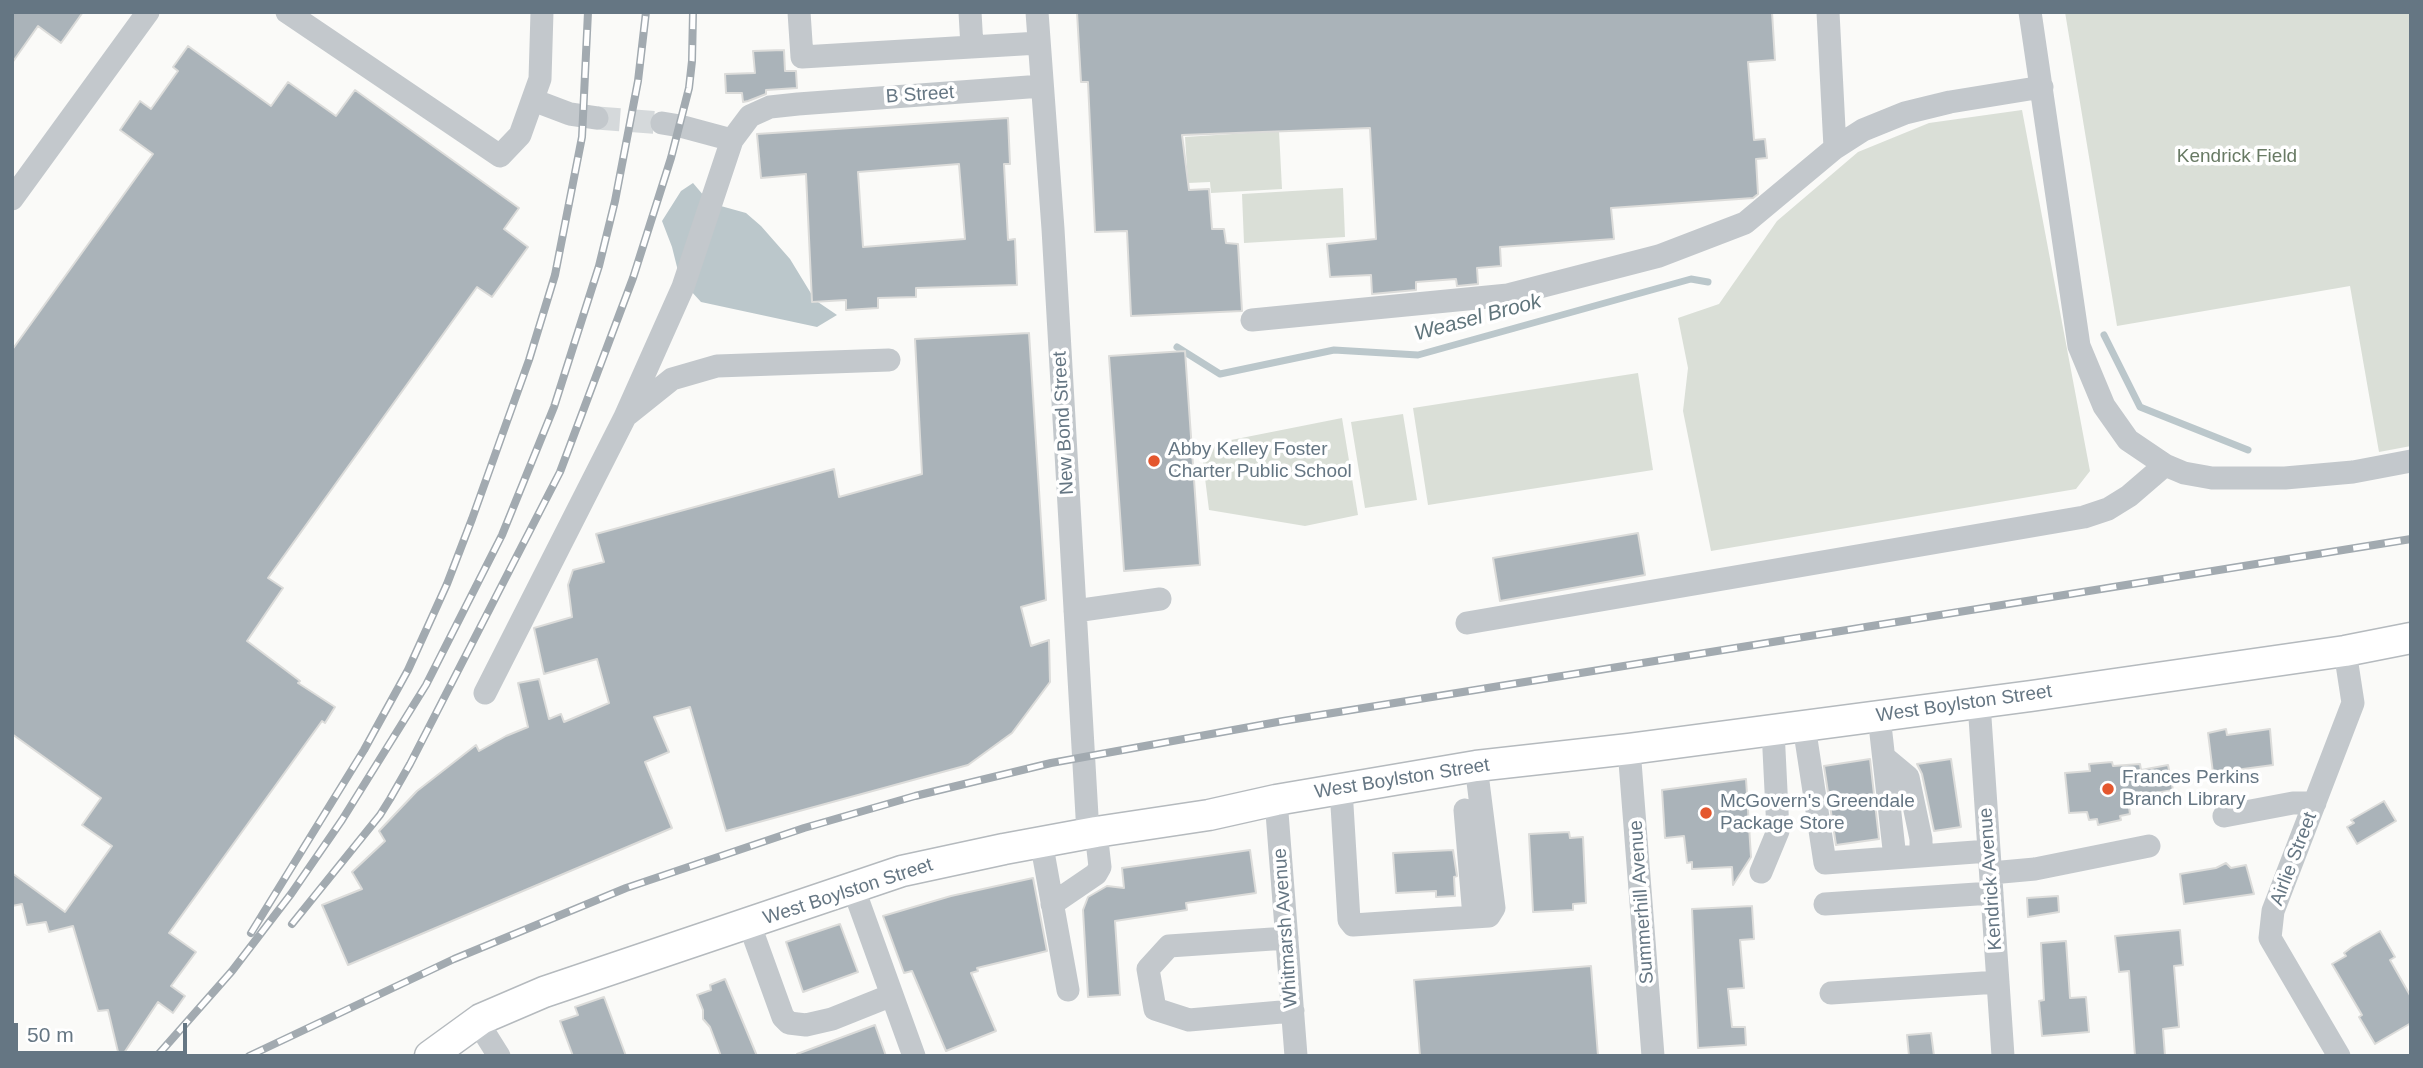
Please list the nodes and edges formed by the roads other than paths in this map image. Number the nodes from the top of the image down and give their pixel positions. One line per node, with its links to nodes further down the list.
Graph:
1 (148, 12): 18 (street)
2 (287, 12): 13 (street)
3 (542, 12): 13 (street)
4 (799, 12): 10 (street)
5 (970, 12): 10 (street)
6 (1037, 12): 9 (street, New Bond Street)
7 (1828, 12): 17 (street)
8 (2030, 12): 12 (street)
9 (1039, 43): 10 (street); 11 (street, New Bond Street)
10 (972, 47)
11 (1042, 86): 16 (street, B Street); 25 (street, New Bond Street)
12 (2042, 87): 17 (street); 23 (street)
13 (533, 100): 14 (street)
14 (597, 118)
15 (662, 123): 16 (street)
16 (732, 140): 21 (street)
17 (1835, 148): 19 (street)
18 (12, 199)
19 (1252, 320)
20 (889, 360): 21 (street)
21 (625, 417): 29 (street)
22 (2411, 461): 23 (street)
23 (2165, 465): 26 (street)
24 (1160, 600): 25 (street)
25 (1075, 611): 42 (street, New Bond Street)
26 (1467, 623)
27 (2411, 638): 28 (main road, West Boylston Street)
28 (2345, 651): 30 (main road, West Boylston Street); 39 (street, Airlie Street)
29 (485, 693)
30 (1979, 703): 31 (main road, West Boylston Street); 48 (street, Kendrick Avenue)
31 (1879, 716): 32 (main road, West Boylston Street); 35 (street)
32 (1804, 726): 33 (main road, West Boylston Street); 46 (street)
33 (1773, 730): 34 (main road, West Boylston Street); 47 (street)
34 (1629, 749): 36 (main road, West Boylston Street); 65 (street, Summerhill Avenue)
35 (1884, 757): 45 (street); 46 (street)
36 (1476, 766): 37 (main road, West Boylston Street); 52 (street)
37 (1341, 789): 38 (main road, West Boylston Street); 52 (street)
38 (1276, 800): 42 (main road, West Boylston Street); 54 (street, Whitmarsh Avenue)
39 (2315, 803): 41 (street); 67 (street, Airlie Street)
40 (1465, 810): 52 (street)
41 (2224, 816)
42 (1092, 832): 43 (main road, West Boylston Street); 50 (street, New Bond Street)
43 (1041, 841): 49 (main road, West Boylston Street); 50 (street)
44 (2149, 846): 48 (street)
45 (1921, 856): 46 (street); 48 (street)
46 (1895, 858)
47 (1761, 872)
48 (1991, 872): 51 (street); 55 (street, Kendrick Avenue)
49 (853, 887): 53 (main road, West Boylston Street); 58 (street)
50 (1052, 904): 56 (street)
51 (1825, 904)
52 (1475, 917)
53 (749, 923): 58 (street); 60 (main road, West Boylston Street)
54 (1287, 939): 59 (street, Whitmarsh Avenue); 59 (street)
55 (1998, 982): 57 (street); 66 (street, Kendrick Avenue)
56 (1068, 990)
57 (1831, 993)
58 (892, 995): 63 (street)
59 (1293, 1011): 64 (street, Whitmarsh Avenue)
60 (477, 1021): 61 (main road, West Boylston Street); 62 (street)
61 (430, 1056)
62 (499, 1056)
63 (914, 1056)
64 (1296, 1056)
65 (1653, 1056)
66 (2003, 1056)
67 (2339, 1056)

